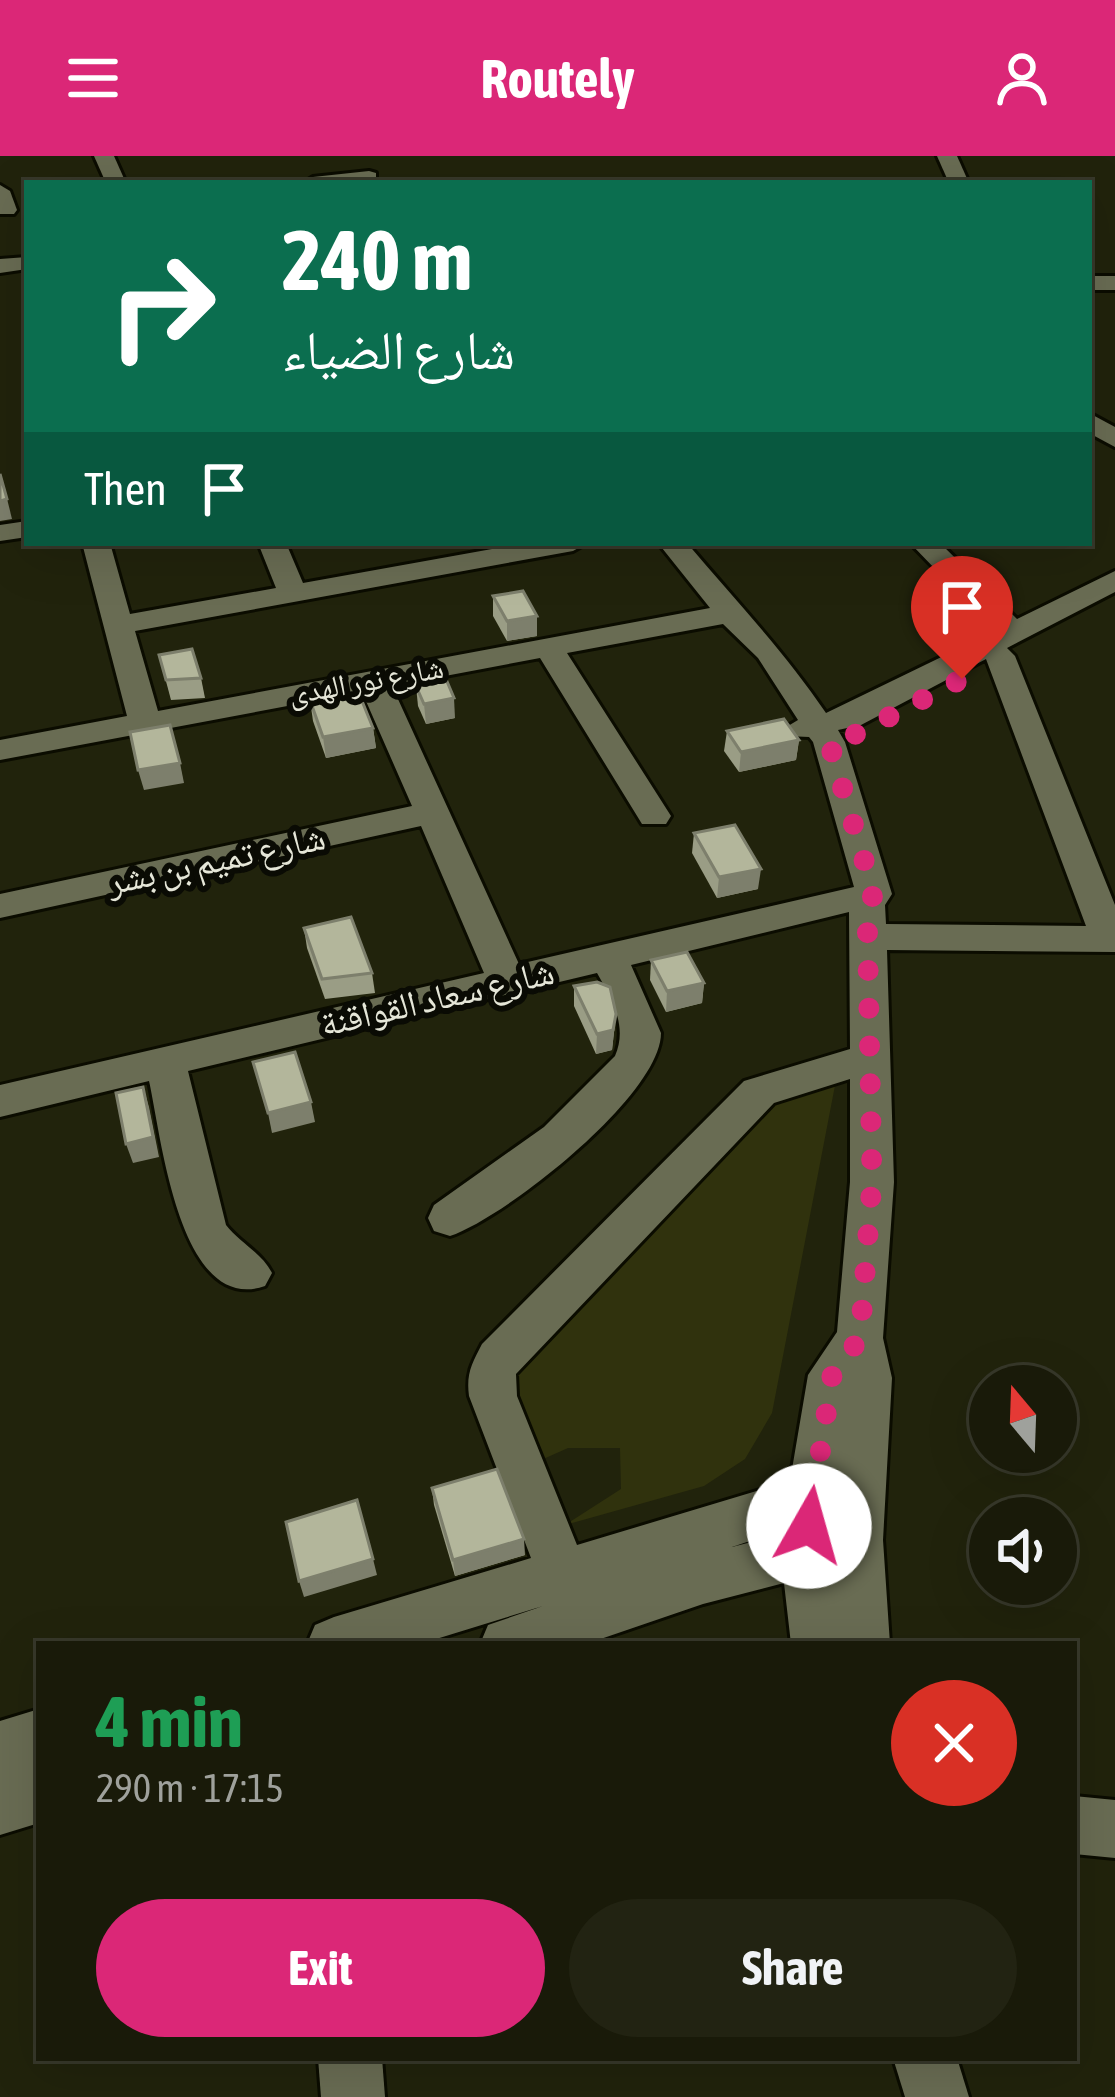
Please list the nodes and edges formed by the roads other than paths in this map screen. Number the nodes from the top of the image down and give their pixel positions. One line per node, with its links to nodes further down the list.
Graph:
1 (355, 156): 2 (street)
2 (371, 180)
3 (97, 546): 12 (street)
4 (273, 546): 10 (street)
5 (536, 546): 8 (street)
6 (675, 546): 13 (street)
7 (926, 546): 14 (street)
8 (451, 553): 10 (street)
9 (1115, 580): 14 (street)
10 (293, 594): 12 (street)
11 (1115, 599): 14 (street)
12 (119, 625): 17 (street)
13 (741, 625): 15 (street, شارع نور الهدى); 18 (street)
14 (1007, 644): 18 (street); 24 (street)
15 (548, 647): 16 (street, شارع نور الهدى); 21 (street)
16 (373, 680): 17 (street, شارع نور الهدى); 20 (street)
17 (145, 722): 19 (street, شارع نور الهدى)
18 (814, 736): 23 (street)
19 (0, 749)
20 (432, 813): 22 (street, شارع تميم بن بشر); 26 (street)
21 (654, 816)
22 (0, 906)
23 (867, 908): 24 (street, شارع سعاد القواقنة); 25 (street, شارع سعاد القواقنة); 27 (street)
24 (1112, 939)
25 (608, 957): 26 (street, شارع سعاد القواقنة); 30 (street)
26 (507, 980): 28 (street, شارع سعاد القواقنة)
27 (872, 1057): 32 (street); 36 (street)
28 (165, 1061): 29 (street, شارع سعاد القواقنة); 31 (street)
29 (0, 1101)
30 (449, 1218)
31 (249, 1274)
32 (860, 1338): 33 (street); 34 (street)
33 (861, 1483): 34 (street); 35 (street)
34 (812, 1498): 35 (street); 36 (street)
35 (832, 1547): 38 (street); 39 (street); 40 (street)
36 (562, 1572): 37 (street)
37 (344, 1641)
38 (516, 1641)
39 (818, 1641)
40 (862, 1641)
41 (36, 1738): 42 (street)
42 (0, 1749)
43 (36, 1795): 44 (street)
44 (0, 1806)
45 (1077, 1825): 46 (street)
46 (1115, 1829)
47 (350, 2061): 49 (street)
48 (926, 2061): 50 (street)
49 (353, 2097)
50 (937, 2097)

